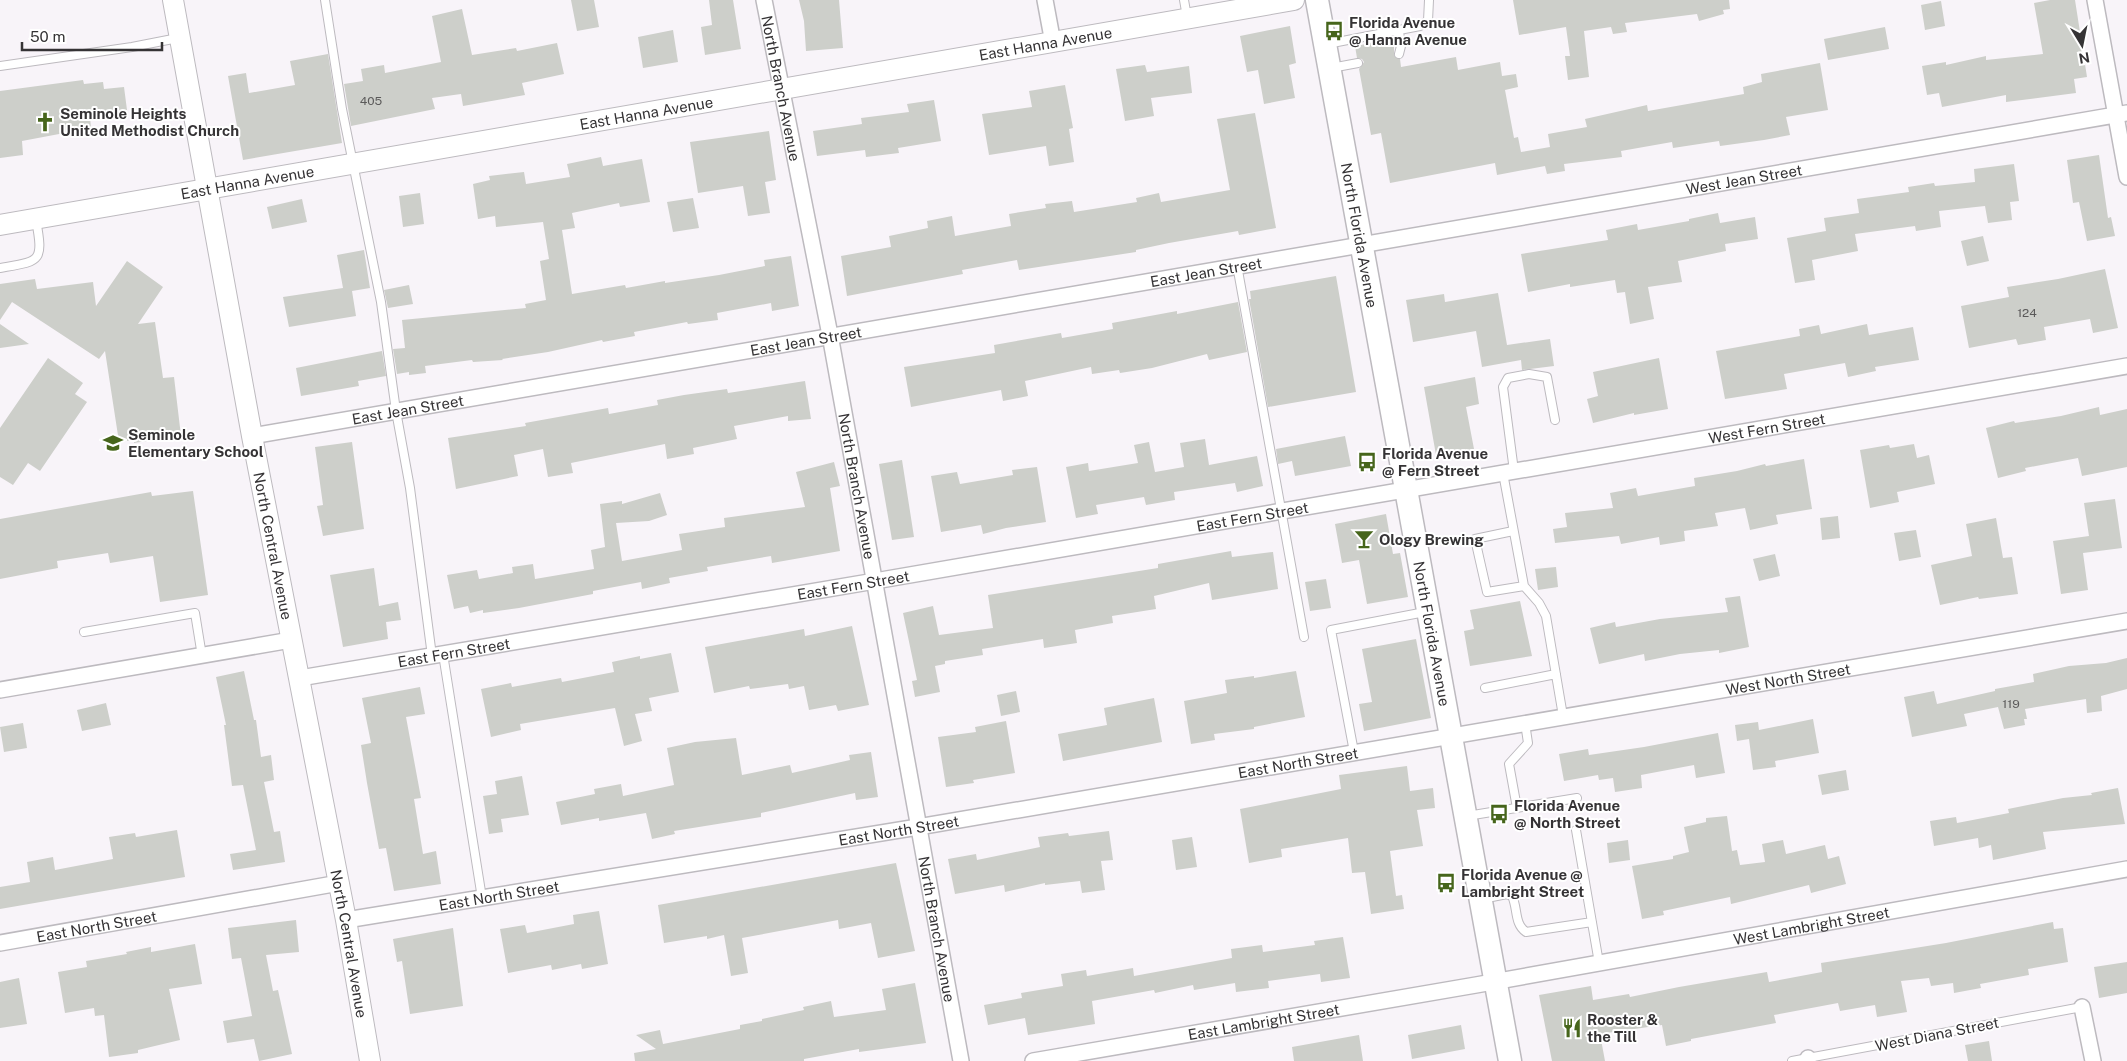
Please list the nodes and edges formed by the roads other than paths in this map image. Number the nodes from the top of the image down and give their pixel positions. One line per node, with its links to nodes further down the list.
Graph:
1 (173, 0): 12 (street, North Central Avenue)
2 (325, 0): 21 (lane)
3 (764, 0): 19 (street, North Branch Avenue)
4 (1045, 0): 13 (street)
5 (1294, 0): 9 (street, East Hanna Avenue)
6 (1317, 0): 14 (main road, North Florida Avenue)
7 (1429, 0): 11 (lane)
8 (2095, 0): 20 (street)
9 (1271, 2): 10 (street, East Hanna Avenue)
10 (1185, 9): 13 (street, East Hanna Avenue)
11 (1399, 31): 14 (lane); 15 (lane)
12 (180, 38): 17 (lane); 23 (street, North Central Avenue)
13 (1053, 43): 19 (street, East Hanna Avenue)
14 (1325, 44): 18 (main road, North Florida Avenue)
15 (1399, 54)
16 (1358, 63): 18 (lane)
17 (0, 66)
18 (1330, 68): 26 (main road, North Florida Avenue)
19 (781, 90): 21 (street, East Hanna Avenue); 29 (street, North Branch Avenue)
20 (2122, 114): 22 (street); 26 (street, West Jean Street)
21 (353, 164): 23 (street, East Hanna Avenue); 31 (lane)
22 (2127, 177)
23 (208, 190): 24 (street, East Hanna Avenue); 33 (street, North Central Avenue)
24 (36, 219): 25 (street, East Hanna Avenue); 28 (lane)
25 (0, 226)
26 (1361, 244): 27 (street, East Jean Street); 35 (main road, North Florida Avenue)
27 (1236, 265): 29 (street, East Jean Street); 36 (lane)
28 (0, 268)
29 (830, 335): 31 (street, East Jean Street); 38 (street, North Branch Avenue)
30 (2127, 366): 34 (street, West Fern Street)
31 (396, 411): 33 (street, East Jean Street); 45 (lane)
32 (1554, 420): 34 (lane)
33 (252, 436): 44 (street, North Central Avenue)
34 (1509, 472): 35 (street, West Fern Street); 37 (lane)
35 (1406, 489): 36 (street, East Fern Street); 40 (main road, North Florida Avenue)
36 (1281, 511): 38 (street, East Fern Street); 43 (lane)
37 (1513, 531): 39 (lane); 39 (lane)
38 (875, 581): 45 (street, East Fern Street); 58 (street, North Branch Avenue)
39 (1524, 586): 47 (lane)
40 (1428, 612): 53 (main road, North Florida Avenue); 54 (lane)
41 (2127, 621): 51 (street, West North Street)
42 (84, 632): 46 (lane)
43 (1304, 636)
44 (291, 640): 46 (street); 48 (street, North Central Avenue)
45 (438, 654): 48 (street, East Fern Street); 62 (lane)
46 (202, 656): 50 (street)
47 (1556, 674): 49 (lane); 51 (lane)
48 (300, 678): 61 (street, North Central Avenue)
49 (1485, 688)
50 (0, 690)
51 (1563, 716): 52 (street, West North Street)
52 (1525, 723): 53 (street, West North Street); 56 (lane)
53 (1451, 736): 54 (street, East North Street); 57 (main road, North Florida Avenue)
54 (1354, 752): 58 (street, East North Street)
55 (1577, 798): 56 (lane)
56 (1517, 808): 57 (lane)
57 (1465, 816): 63 (main road, North Florida Avenue)
58 (918, 827): 62 (street, East North Street); 72 (street, North Branch Avenue)
59 (1576, 830): 65 (lane)
60 (2127, 869): 67 (street, West Lambright Street)
61 (339, 883): 64 (street, North Central Avenue); 66 (street, East North Street)
62 (482, 898): 64 (street, East North Street)
63 (1480, 899): 65 (lane); 68 (main road, North Florida Avenue)
64 (346, 920): 71 (street, North Central Avenue)
65 (1592, 922): 67 (lane)
66 (0, 944)
67 (1599, 963): 68 (street, West Lambright Street)
68 (1495, 982): 73 (street, East Lambright Street); 74 (main road, North Florida Avenue)
69 (2082, 1007): 70 (lane, West Diana Street); 75 (street)
70 (1803, 1060)
71 (370, 1061)
72 (961, 1061)
73 (1032, 1061)
74 (1510, 1061)
75 (2093, 1061)

